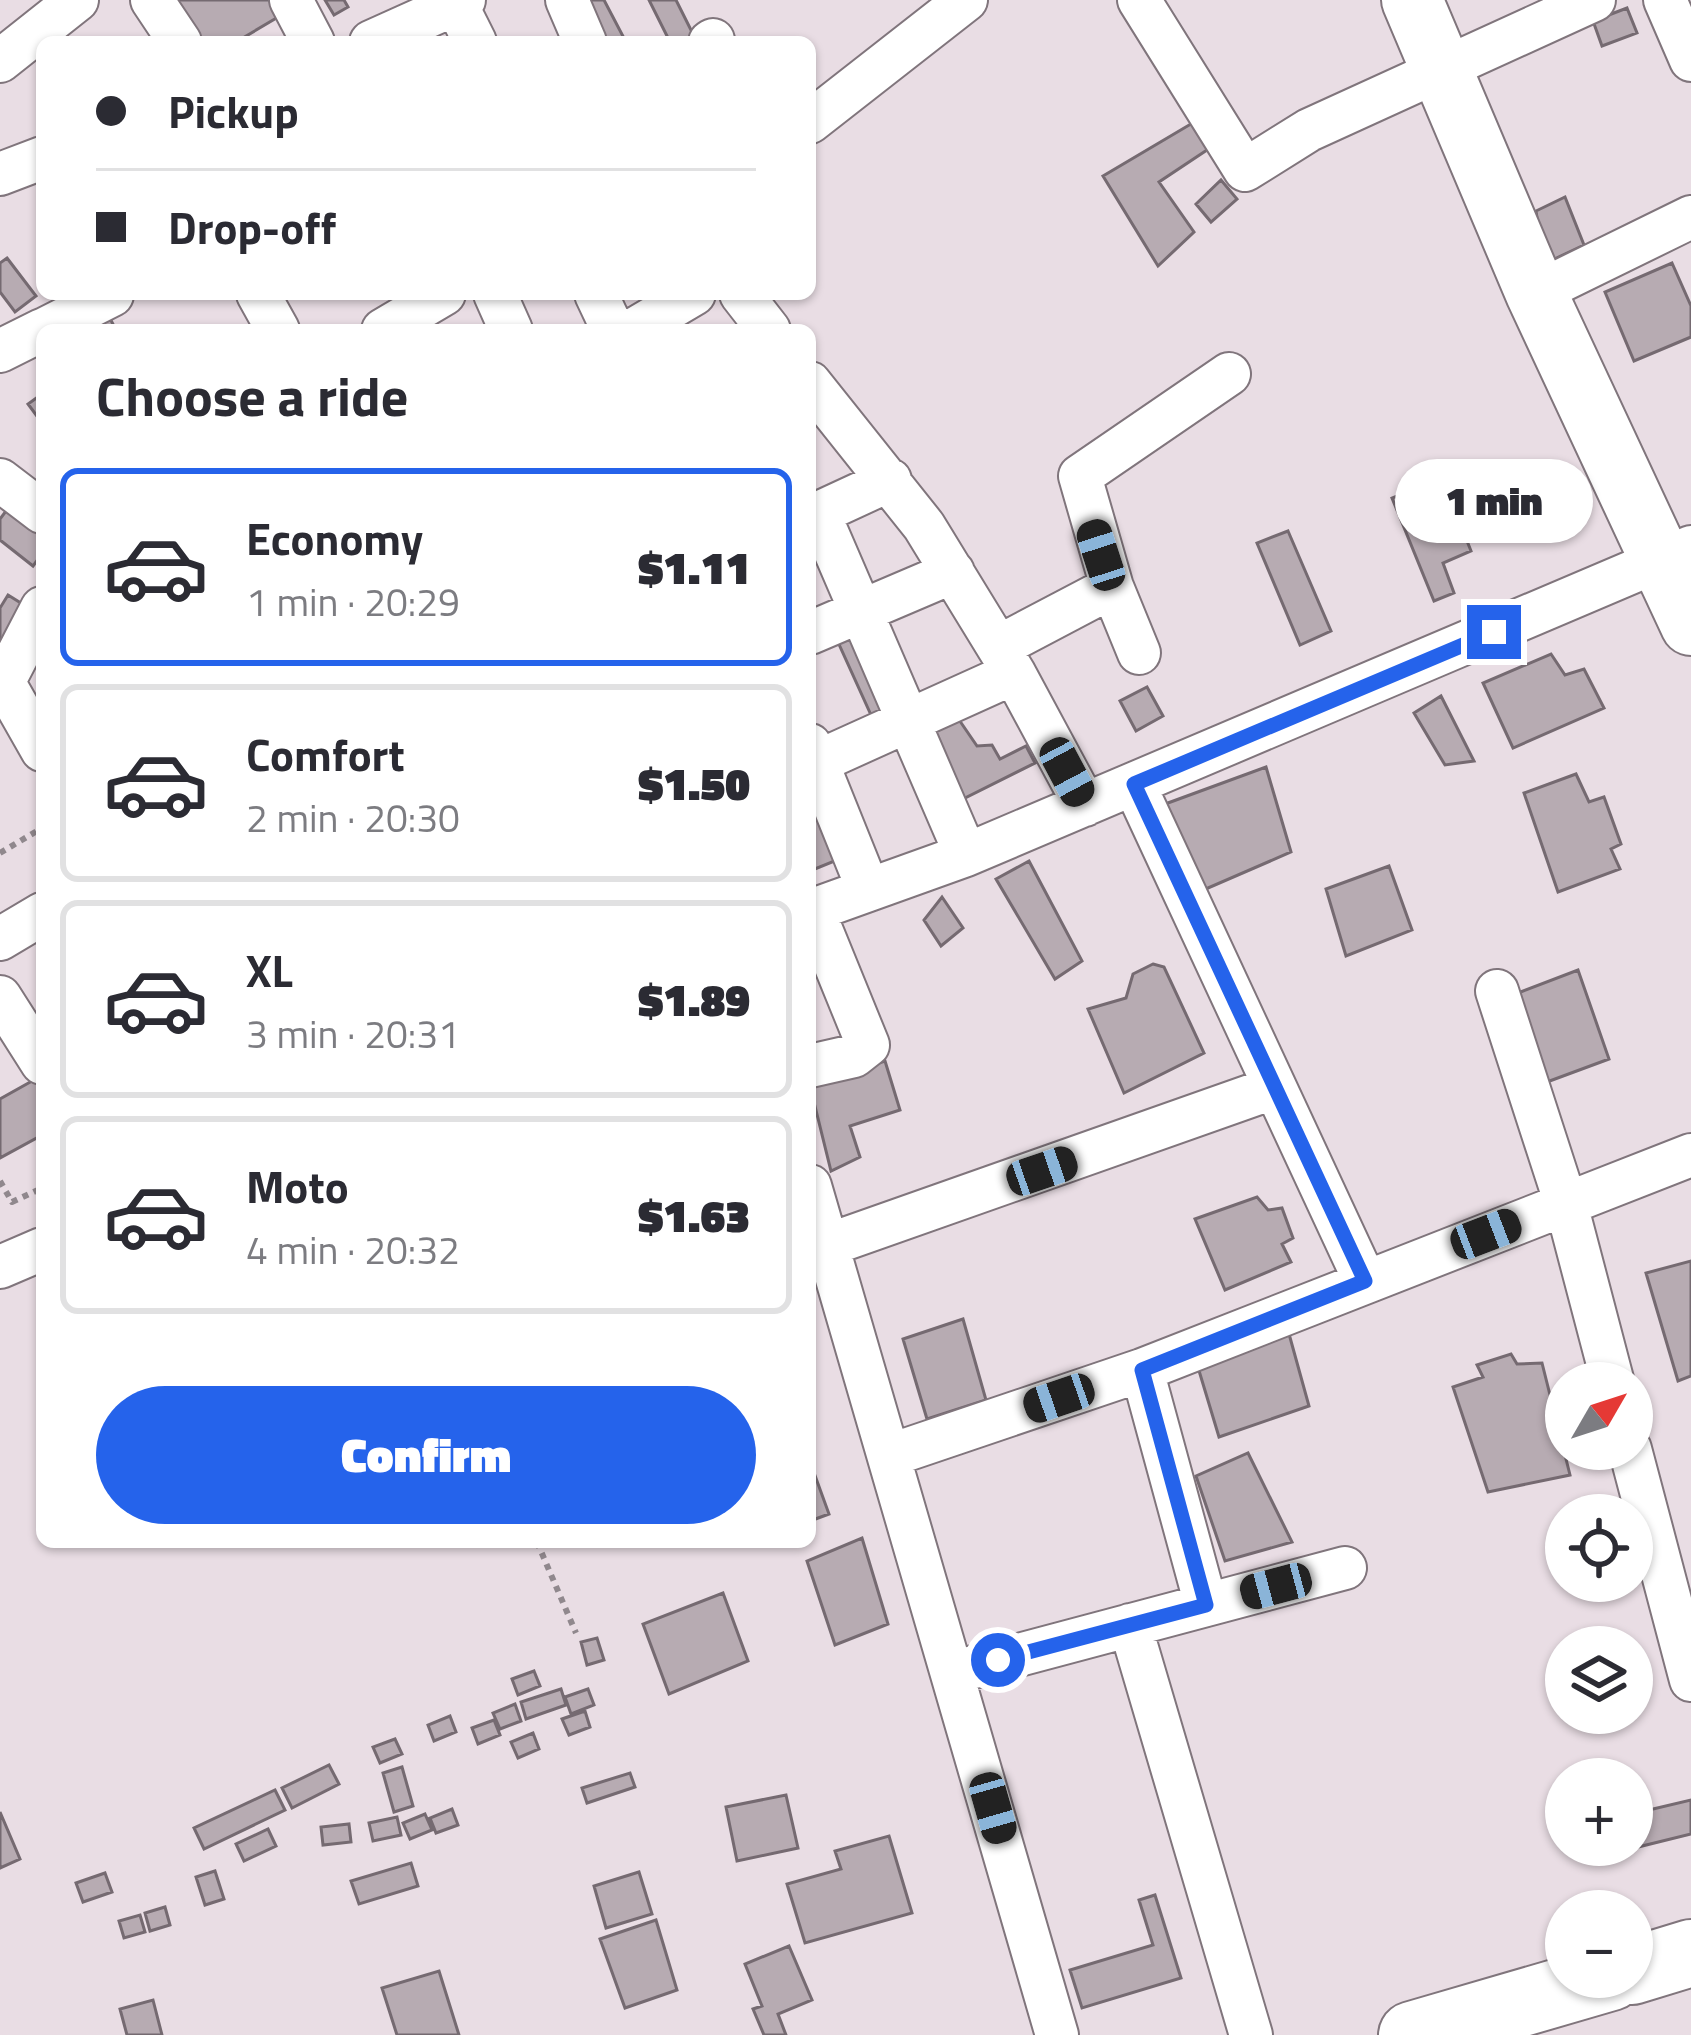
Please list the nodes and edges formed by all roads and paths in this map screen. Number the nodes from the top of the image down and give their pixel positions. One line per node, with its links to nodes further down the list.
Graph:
1 (77, 0): 17 (street)
2 (152, 0): 11 (street)
3 (291, 0): 12 (street)
4 (567, 0): 15 (street)
5 (966, 0): 19 (street)
6 (1139, 0): 18 (street)
7 (1412, 0): 18 (street)
8 (1594, 0): 18 (street)
9 (1665, 0): 16 (street)
10 (460, 2): 13 (street); 14 (street)
11 (176, 36)
12 (310, 36)
13 (384, 36)
14 (473, 36)
15 (582, 36)
16 (1691, 59)
17 (0, 61)
18 (1438, 67): 23 (street)
19 (816, 117)
20 (36, 160): 21 (street)
21 (0, 174)
22 (1691, 218): 23 (street)
23 (1536, 293): 39 (street)
24 (100, 300): 29 (street)
25 (428, 300): 28 (street)
26 (684, 300): 30 (street)
27 (746, 300): 31 (street)
28 (386, 316)
29 (54, 324)
30 (643, 324)
31 (764, 324)
32 (36, 333): 33 (street)
33 (0, 352)
34 (1228, 374): 41 (street)
35 (816, 391): 36 (street)
36 (890, 479): 37 (street); 40 (street)
37 (816, 515)
38 (816, 520): 42 (street)
39 (1677, 553): 44 (street); 53 (street)
40 (953, 572): 42 (street); 47 (street)
41 (1112, 586): 46 (street); 47 (street)
42 (864, 609): 45 (street); 49 (street)
43 (36, 619): 48 (street)
44 (1691, 625)
45 (816, 630)
46 (1139, 653)
47 (1006, 660): 49 (street); 54 (street)
48 (2, 679): 50 (street)
49 (911, 722): 51 (street); 57 (street)
50 (36, 739)
51 (816, 753)
52 (816, 761): 58 (street)
53 (1134, 784): 54 (street); 67 (street)
54 (1085, 805): 57 (street)
55 (36, 832): 56 (path)
56 (0, 853)
57 (966, 855): 58 (street)
58 (868, 889): 59 (street)
59 (816, 908)
60 (36, 918): 62 (street)
61 (816, 919): 66 (street)
62 (0, 939)
63 (1496, 992): 71 (street)
64 (0, 997): 65 (street)
65 (36, 1054)
66 (816, 1065)
67 (1273, 1088): 73 (street); 76 (street)
68 (1691, 1155): 71 (street)
69 (0, 1181): 70 (path)
70 (36, 1191)
71 (1566, 1204): 76 (street); 77 (street)
72 (816, 1206): 73 (street)
73 (828, 1245): 79 (street)
74 (36, 1252): 75 (street)
75 (0, 1268)
76 (1365, 1281): 78 (street)
77 (1607, 1362)
78 (1142, 1370): 79 (street); 83 (street)
79 (892, 1455): 86 (street)
80 (1636, 1470): 87 (street)
81 (540, 1548): 85 (path)
82 (1346, 1568): 83 (street)
83 (1206, 1605): 84 (street)
84 (1130, 1625): 86 (street); 92 (street)
85 (576, 1633)
86 (955, 1672): 91 (street)
87 (1691, 1680)
88 (1691, 1953): 89 (main road)
89 (1653, 1965)
90 (1545, 1996): 93 (main road)
91 (1057, 2035)
92 (1251, 2035)
93 (1412, 2035)

